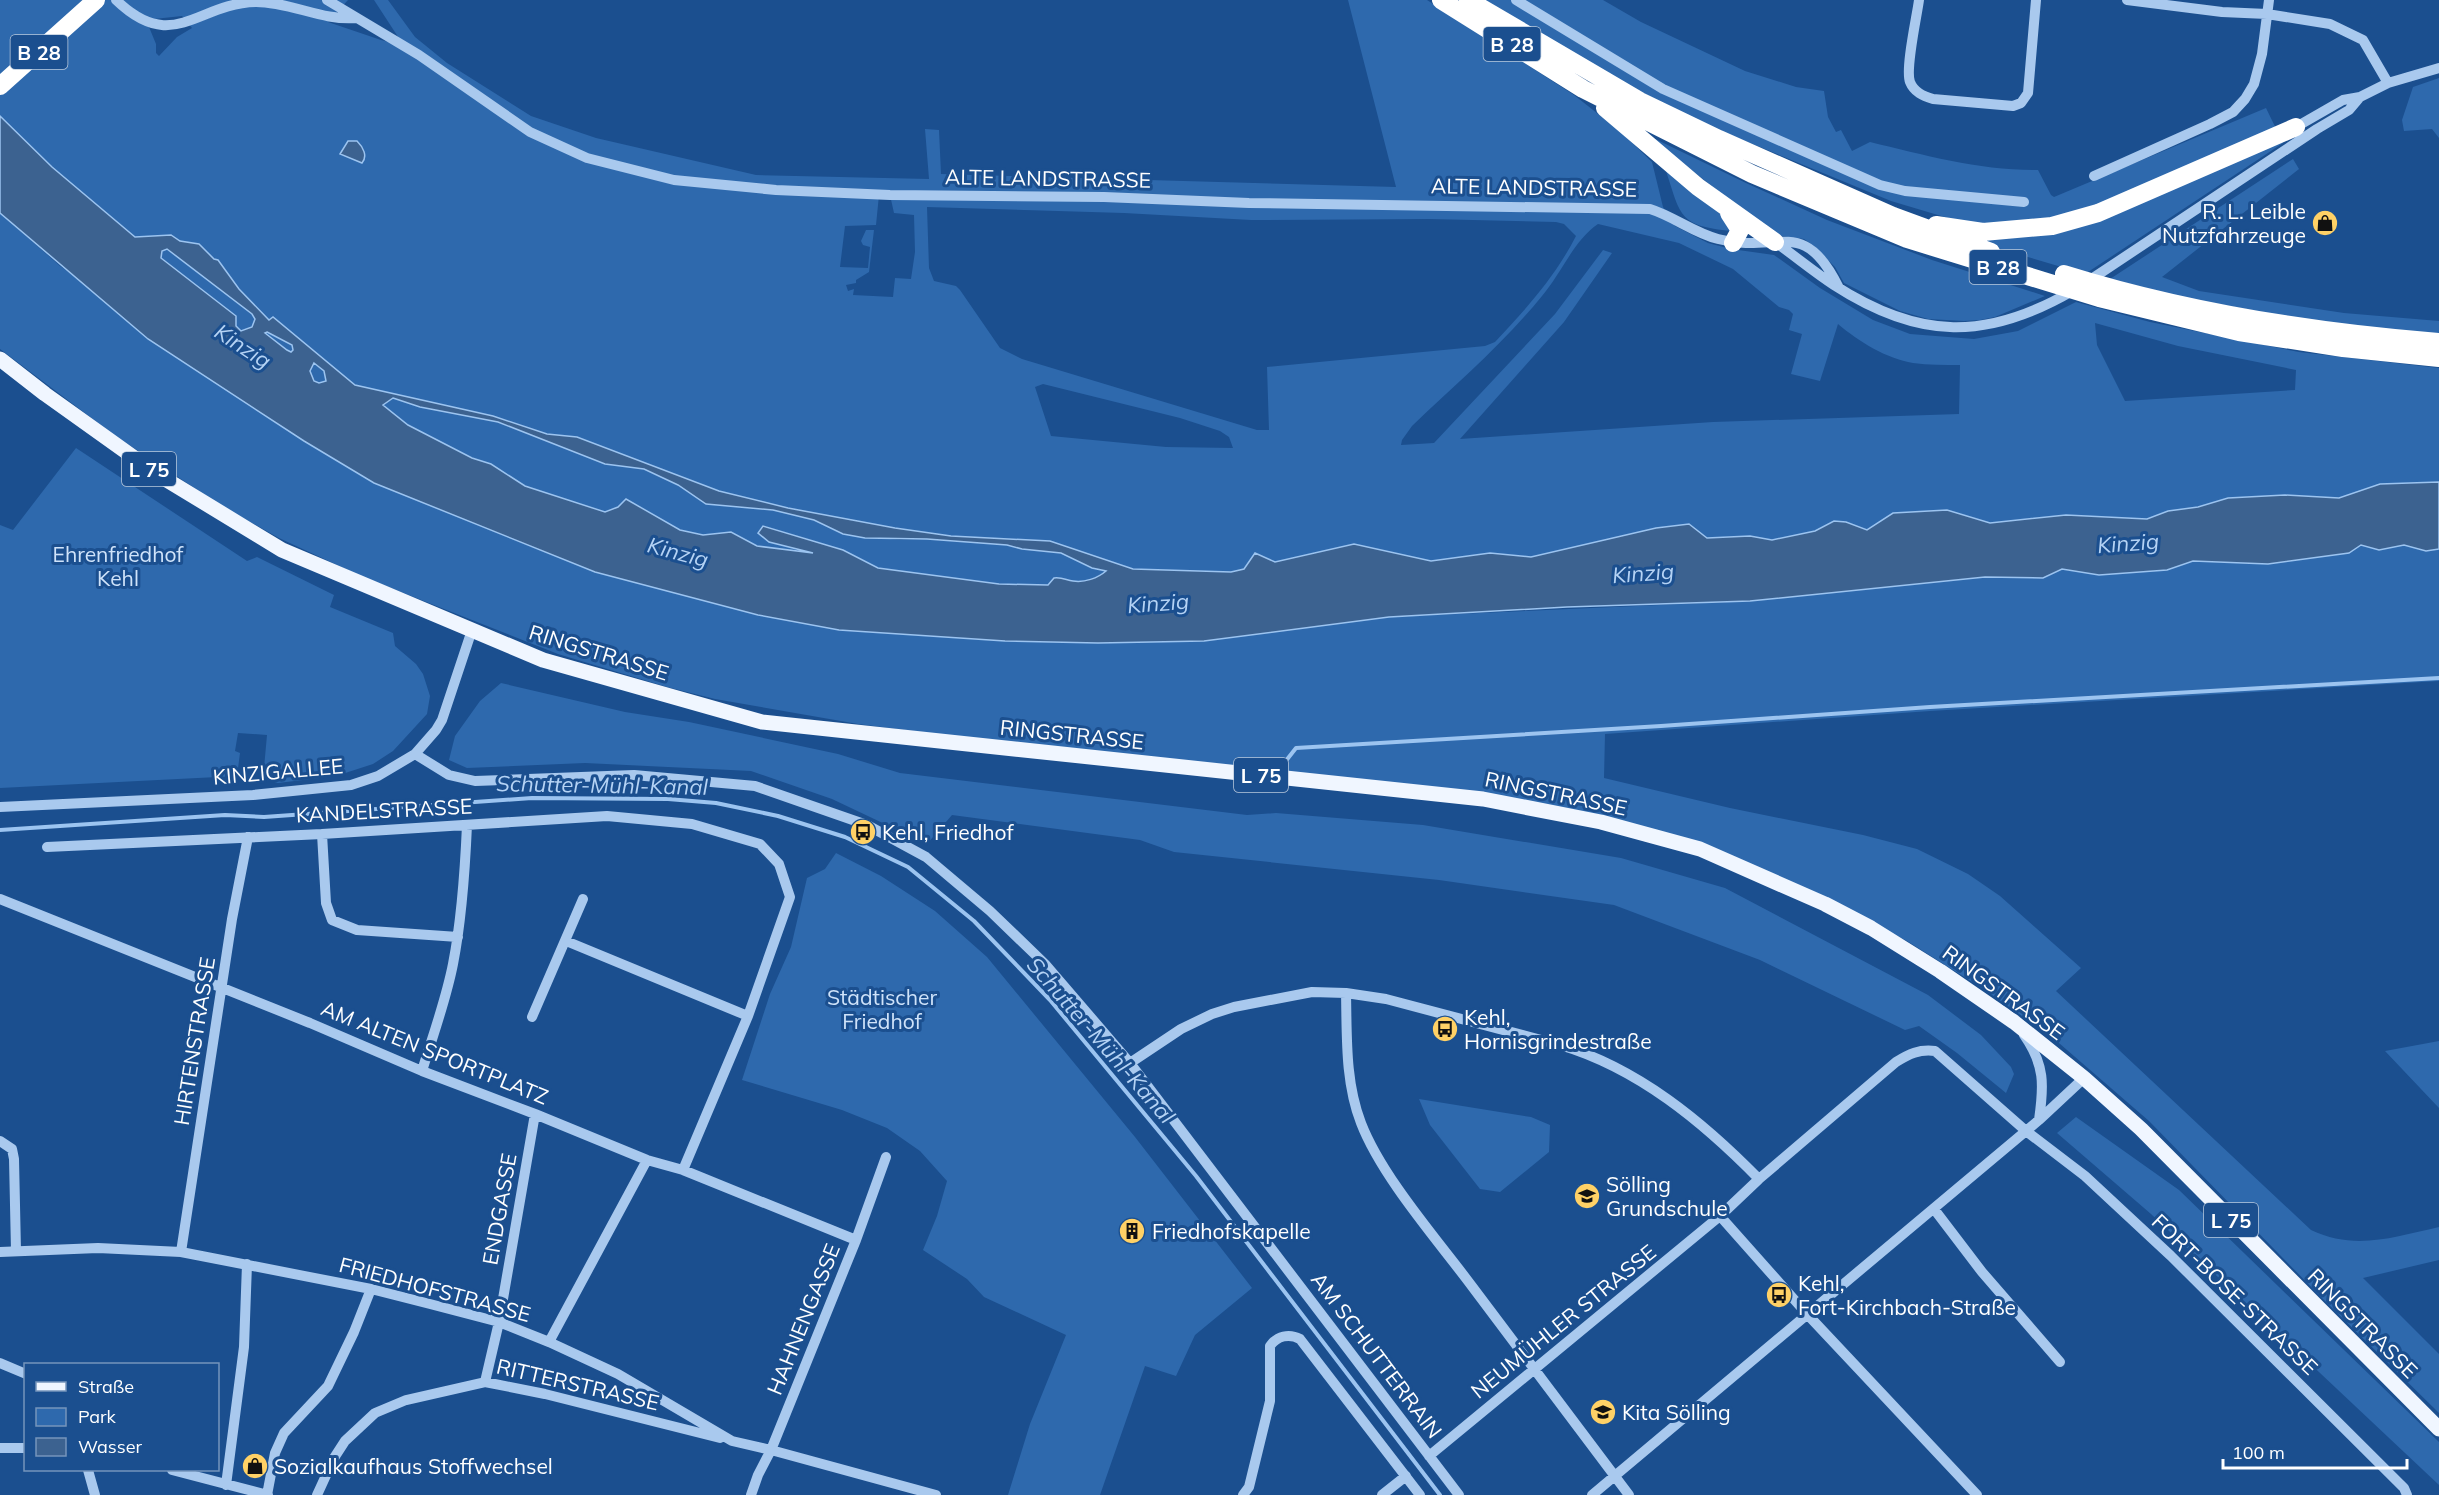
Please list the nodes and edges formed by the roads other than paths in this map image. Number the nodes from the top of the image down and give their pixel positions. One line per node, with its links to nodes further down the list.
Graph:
1 (96, 0): 13 (highway, B 28)
2 (116, 0): 12 (street)
3 (327, 0): 15 (street, ALTE LANDSTRASSE)
4 (1440, 0): 20 (highway, B 28)
5 (1468, 0): 25 (highway, B 28)
6 (1516, 0): 23 (street)
7 (1919, 0): 8 (street)
8 (2036, 0)
9 (2127, 0): 11 (street)
10 (2269, 0): 14 (street)
11 (2155, 1): 14 (street)
12 (222, 4): 15 (street)
13 (75, 9): 17 (highway, B 28); 19 (highway, B 28)
14 (2266, 14): 18 (street); 22 (street)
15 (356, 18): 27 (street, ALTE LANDSTRASSE)
16 (2439, 68): 18 (street)
17 (0, 71)
18 (2388, 83): 21 (street)
19 (0, 86)
20 (1583, 89): 24 (highway); 30 (highway, B 28)
21 (2297, 135): 25 (highway); 28 (street)
22 (2094, 176)
23 (2025, 202)
24 (1726, 210): 26 (highway); 27 (highway)
25 (1893, 216): 29 (highway, B 28)
26 (1775, 242): 27 (street, ALTE LANDSTRASSE); 28 (street); 28 (street, ALTE LANDSTRASSE)
27 (1733, 243)
28 (1839, 288)
29 (2439, 342)
30 (2439, 358)
31 (0, 359): 32 (main road, L 75)
32 (472, 630): 33 (street, KINZIGALLEE); 47 (main road, RINGSTRASSE / L 75)
33 (414, 754): 34 (street, KINZIGALLEE); 48 (street, AM SCHUTTERRAIN)
34 (0, 807)
35 (467, 825): 36 (street, KANDELSTRASSE); 41 (street); 45 (street, KANDELSTRASSE)
36 (322, 834): 37 (street, KANDELSTRASSE); 41 (street)
37 (248, 837): 38 (street, KANDELSTRASSE); 43 (street, HIRTENSTRASSE)
38 (47, 847)
39 (0, 899): 43 (street, AM ALTEN SPORTPLATZ)
40 (584, 899): 42 (street)
41 (458, 937): 49 (street)
42 (566, 941): 45 (street); 46 (street)
43 (222, 989): 49 (street, AM ALTEN SPORTPLATZ); 64 (street, HIRTENSTRASSE)
44 (1346, 993): 48 (street); 58 (street); 72 (street)
45 (748, 1016): 57 (street, KANDELSTRASSE)
46 (532, 1017)
47 (2014, 1022): 50 (main road, RINGSTRASSE / L 75); 52 (street)
48 (1131, 1063): 80 (street, AM SCHUTTERRAIN)
49 (422, 1071): 51 (street, AM ALTEN SPORTPLATZ)
50 (2084, 1078): 52 (street); 75 (main road, RINGSTRASSE / L 75)
51 (536, 1114): 56 (street, AM ALTEN SPORTPLATZ); 68 (street, ENDGASSE)
52 (2039, 1120): 53 (street)
53 (2026, 1131): 58 (street, NEUMÜHLER STRASSE); 59 (street); 98 (street, FORT-BOSE-STRASSE)
54 (0, 1141): 62 (street)
55 (886, 1157): 61 (street, HAHNENGASSE)
56 (647, 1160): 57 (street, AM ALTEN SPORTPLATZ); 69 (street)
57 (683, 1170): 61 (street, AM ALTEN SPORTPLATZ)
58 (1759, 1179): 60 (street, NEUMÜHLER STRASSE)
59 (1934, 1209): 67 (street); 70 (street)
60 (1720, 1216): 67 (street); 72 (street, NEUMÜHLER STRASSE)
61 (856, 1240): 79 (street, HAHNENGASSE)
62 (16, 1251): 63 (street, FRIEDHOFSTRASSE); 64 (street, FRIEDHOFSTRASSE)
63 (0, 1252)
64 (181, 1252): 65 (street, FRIEDHOFSTRASSE)
65 (248, 1264): 66 (street, FRIEDHOFSTRASSE); 85 (street)
66 (371, 1289): 68 (street, FRIEDHOFSTRASSE); 87 (street)
67 (1807, 1314): 84 (street); 97 (street)
68 (500, 1322): 69 (street, FRIEDHOFSTRASSE); 74 (street, ENDGASSE)
69 (549, 1342): 76 (street, FRIEDHOFSTRASSE)
70 (2060, 1362)
71 (0, 1363): 73 (street)
72 (1535, 1369): 80 (street, NEUMÜHLER STRASSE); 84 (street)
73 (24, 1373)
74 (485, 1382): 76 (street, RITTERSTRASSE); 88 (street, RITTERSTRASSE)
75 (2439, 1429)
76 (732, 1441): 79 (street, FRIEDHOFSTRASSE)
77 (0, 1448): 78 (street)
78 (24, 1448)
79 (771, 1449): 89 (street, HAHNENGASSE); 90 (street, FRIEDHOFSTRASSE)
80 (1429, 1456): 94 (street, AM SCHUTTERRAIN)
81 (88, 1471): 86 (street)
82 (175, 1471): 85 (street)
83 (1406, 1476): 91 (street); 92 (street); 93 (street)
84 (1615, 1476): 95 (street); 96 (street)
85 (232, 1489): 87 (street)
86 (95, 1495)
87 (268, 1495)
88 (317, 1495)
89 (751, 1495)
90 (936, 1495)
91 (1243, 1495)
92 (1382, 1495)
93 (1420, 1495)
94 (1459, 1495)
95 (1592, 1495)
96 (1629, 1495)
97 (1977, 1495)
98 (2407, 1495)

